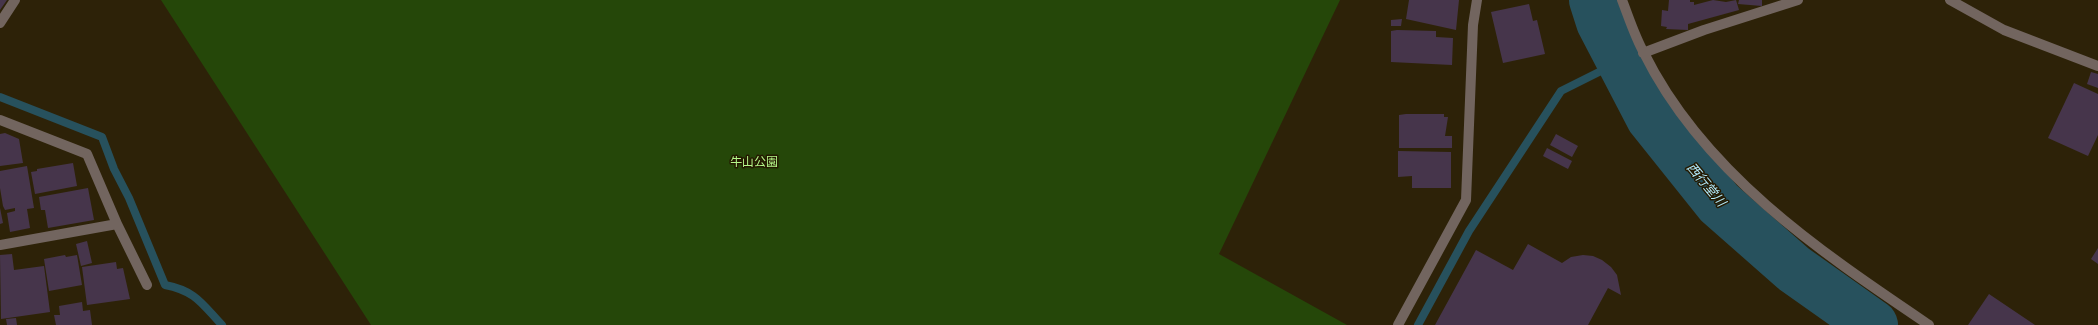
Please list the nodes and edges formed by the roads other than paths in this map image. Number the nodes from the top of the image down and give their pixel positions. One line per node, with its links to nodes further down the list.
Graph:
1 (15, 0): 6 (street)
2 (1477, 0): 13 (street)
3 (1622, 0): 7 (street)
4 (1798, 0): 7 (street)
5 (1950, 0): 8 (street)
6 (0, 23)
7 (1643, 53): 14 (street)
8 (2098, 66)
9 (0, 120): 10 (street)
10 (117, 224): 11 (street); 12 (street)
11 (0, 245)
12 (147, 285)
13 (1398, 325)
14 (1929, 325)

